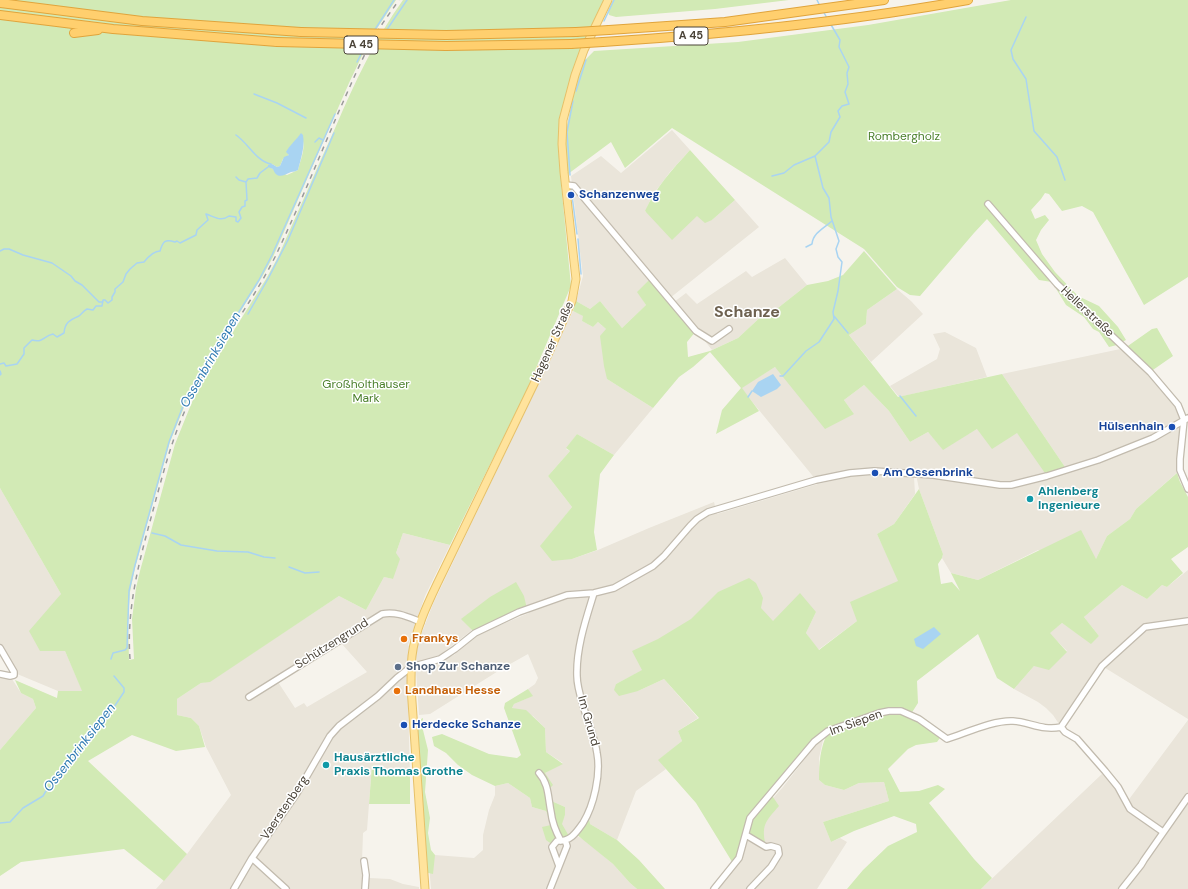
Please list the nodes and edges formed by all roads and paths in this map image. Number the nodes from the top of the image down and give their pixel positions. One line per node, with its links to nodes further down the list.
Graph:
1 (608, 0): 10 (main road, Hagener Straße)
2 (884, 0): 7 (highway, A 45, bridge)
3 (968, 0): 8 (highway, A 45, bridge)
4 (0, 3): 7 (highway, A 45)
5 (120, 13): 7 (highway)
6 (0, 15): 8 (highway, A 45)
7 (142, 21)
8 (113, 29): 9 (highway)
9 (74, 33)
10 (566, 185): 12 (street); 17 (main road, Hagener Straße)
11 (988, 204): 13 (street, Hellerstraße)
12 (728, 329)
13 (1186, 419): 14 (street); 15 (street)
14 (1188, 489)
15 (594, 593): 19 (street); 27 (street, Im Grund)
16 (1188, 621): 22 (street)
17 (421, 622): 19 (main road, Hagener Straße); 21 (street, Schützengrund)
18 (0, 648): 20 (street)
19 (411, 667): 28 (street, Vaerstenberg); 34 (main road, Hagener Straße)
20 (0, 674)
21 (249, 697)
22 (1061, 727): 25 (street); 26 (street, Im Siepen)
23 (539, 773): 27 (street)
24 (1188, 797): 25 (street)
25 (1163, 832): 38 (street)
26 (746, 835): 36 (street, Im Siepen); 37 (street)
27 (563, 841): 30 (street); 30 (street, Im Grund)
28 (252, 858): 31 (street, Vaerstenberg); 32 (street)
29 (364, 861): 33 (street)
30 (559, 866): 35 (street)
31 (234, 889)
32 (286, 889)
33 (365, 889)
34 (425, 889)
35 (550, 889)
36 (714, 889)
37 (750, 889)
38 (1122, 889)

